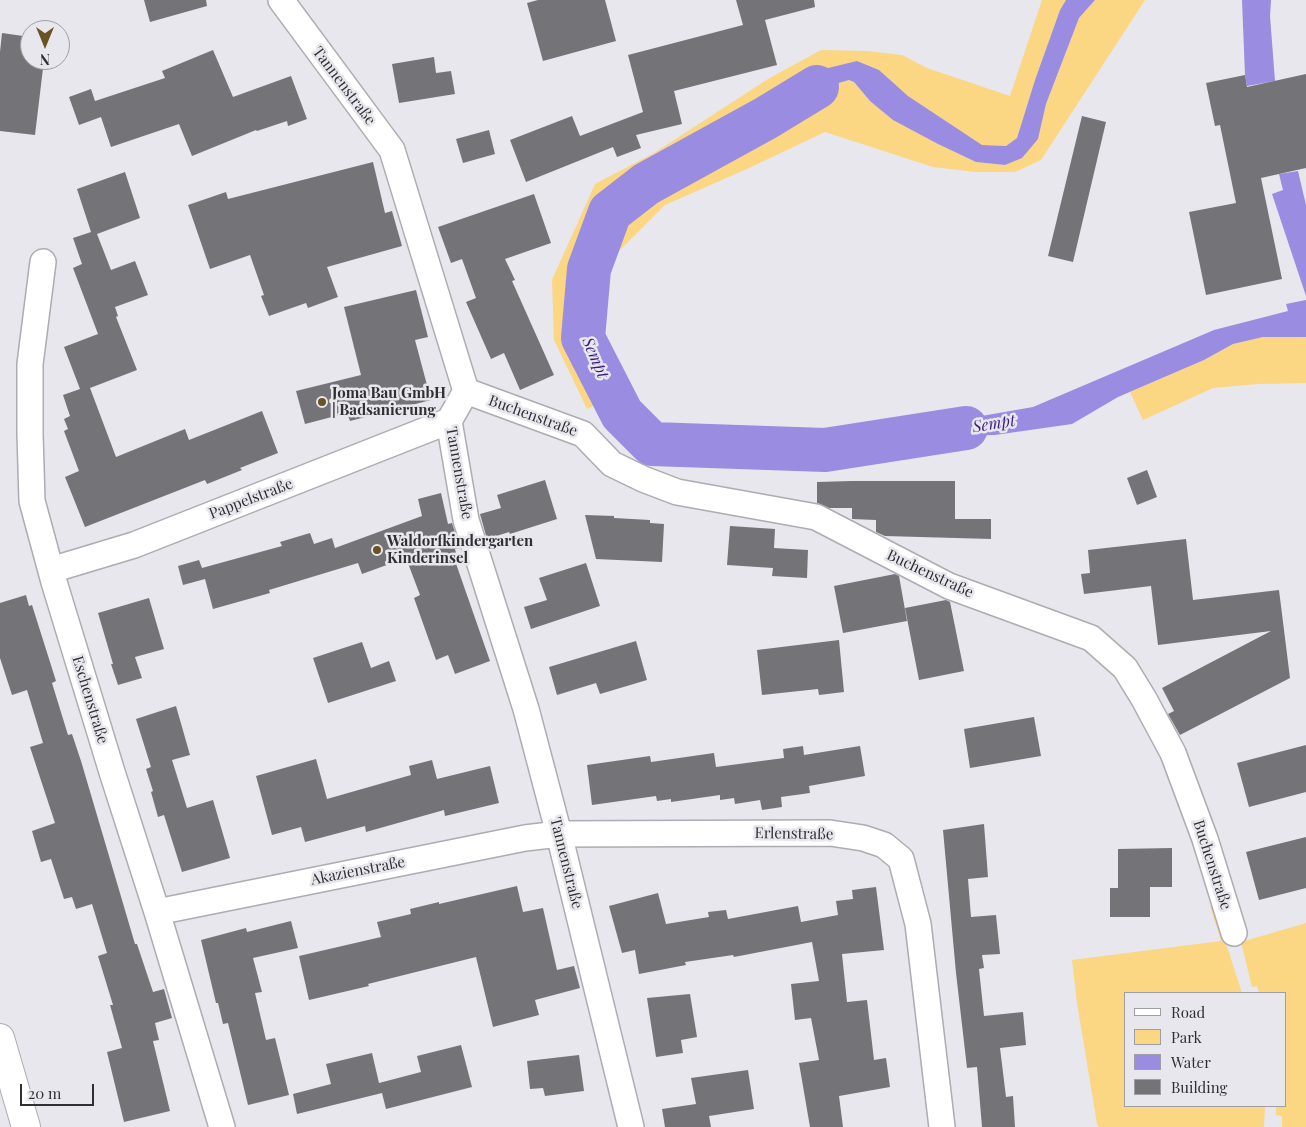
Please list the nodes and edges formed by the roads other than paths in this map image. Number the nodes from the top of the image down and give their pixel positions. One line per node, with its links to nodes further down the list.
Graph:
1 (280, 0): 3 (street, Tannenstraße)
2 (43, 262): 5 (street, Eschenstraße)
3 (466, 392): 4 (street, Tannenstraße); 8 (street, Buchenstraße)
4 (449, 421): 5 (street, Pappelstraße); 6 (street, Tannenstraße)
5 (51, 570): 7 (street, Eschenstraße)
6 (559, 834): 7 (street, Akazienstraße); 12 (street, Tannenstraße); 13 (street, Erlenstraße)
7 (157, 912): 11 (street, Eschenstraße)
8 (1234, 933)
9 (0, 1038): 10 (street)
10 (26, 1127)
11 (222, 1127)
12 (631, 1127)
13 (942, 1127)

